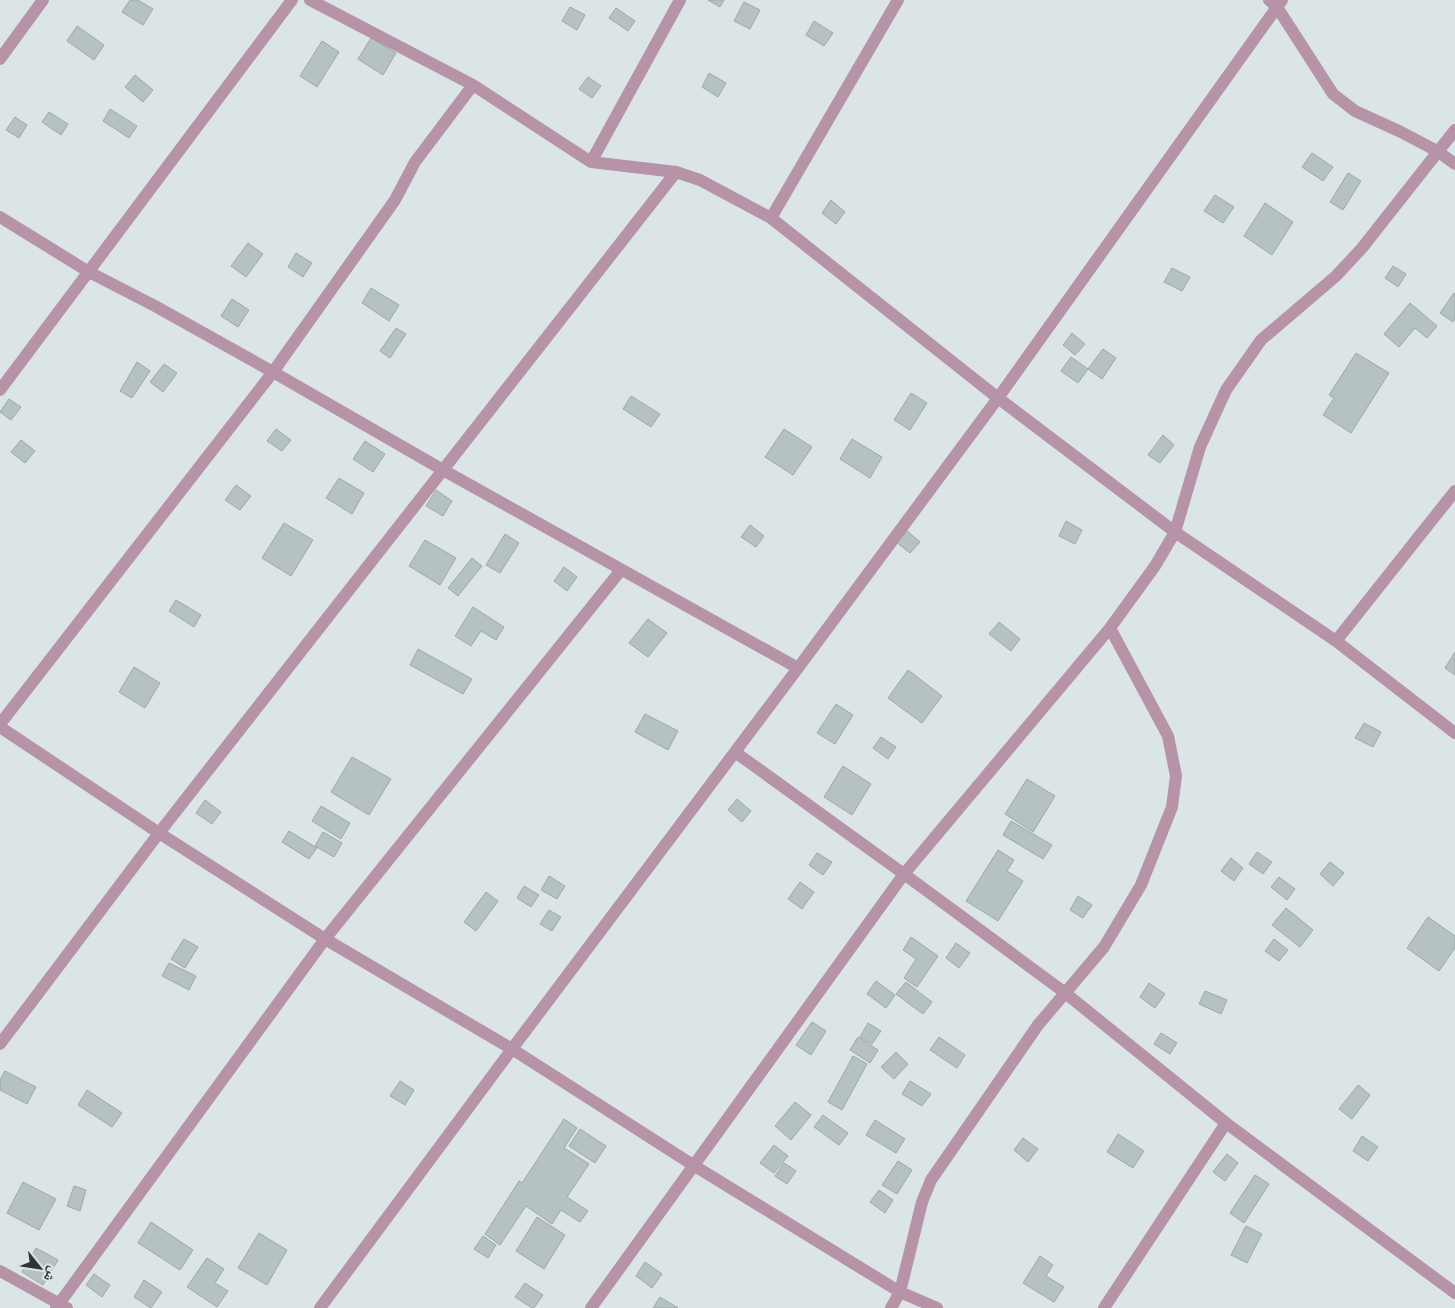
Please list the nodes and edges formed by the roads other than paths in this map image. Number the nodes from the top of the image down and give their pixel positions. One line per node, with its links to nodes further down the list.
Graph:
1 (43, 0): 7 (street)
2 (292, 0): 16 (street)
3 (310, 0): 8 (street)
4 (680, 0): 11 (street)
5 (898, 0): 15 (street)
6 (1276, 2): 10 (street); 19 (street)
7 (0, 59)
8 (473, 85): 11 (street); 17 (street)
9 (1455, 130): 10 (street)
10 (1437, 151): 12 (street); 22 (street)
11 (591, 162): 13 (street)
12 (1455, 164)
13 (676, 172): 15 (street); 20 (street)
14 (0, 217): 16 (street)
15 (771, 218): 19 (street)
16 (89, 272): 17 (street); 18 (street)
17 (273, 372): 20 (street); 27 (street)
18 (0, 390)
19 (998, 398): 22 (street); 26 (street)
20 (443, 470): 23 (street); 30 (street)
21 (1455, 491): 25 (street)
22 (1175, 532): 24 (street); 25 (street)
23 (621, 570): 26 (street); 32 (street)
24 (1110, 628): 31 (street); 33 (street)
25 (1336, 640): 28 (street)
26 (798, 668): 29 (street)
27 (0, 725): 30 (street)
28 (1455, 733)
29 (735, 752): 31 (street); 35 (street)
30 (159, 834): 32 (street); 34 (street)
31 (904, 874): 33 (street); 37 (street)
32 (325, 939): 35 (street); 41 (street)
33 (1064, 992): 36 (street); 39 (street)
34 (0, 1044)
35 (512, 1049): 37 (street); 42 (street)
36 (1226, 1123): 40 (street); 46 (street)
37 (693, 1165): 39 (street); 43 (street)
38 (0, 1271): 41 (street)
39 (900, 1292): 44 (street); 45 (street)
40 (1455, 1293)
41 (60, 1307)
42 (320, 1308)
43 (591, 1308)
44 (891, 1308)
45 (937, 1308)
46 (1104, 1308)

